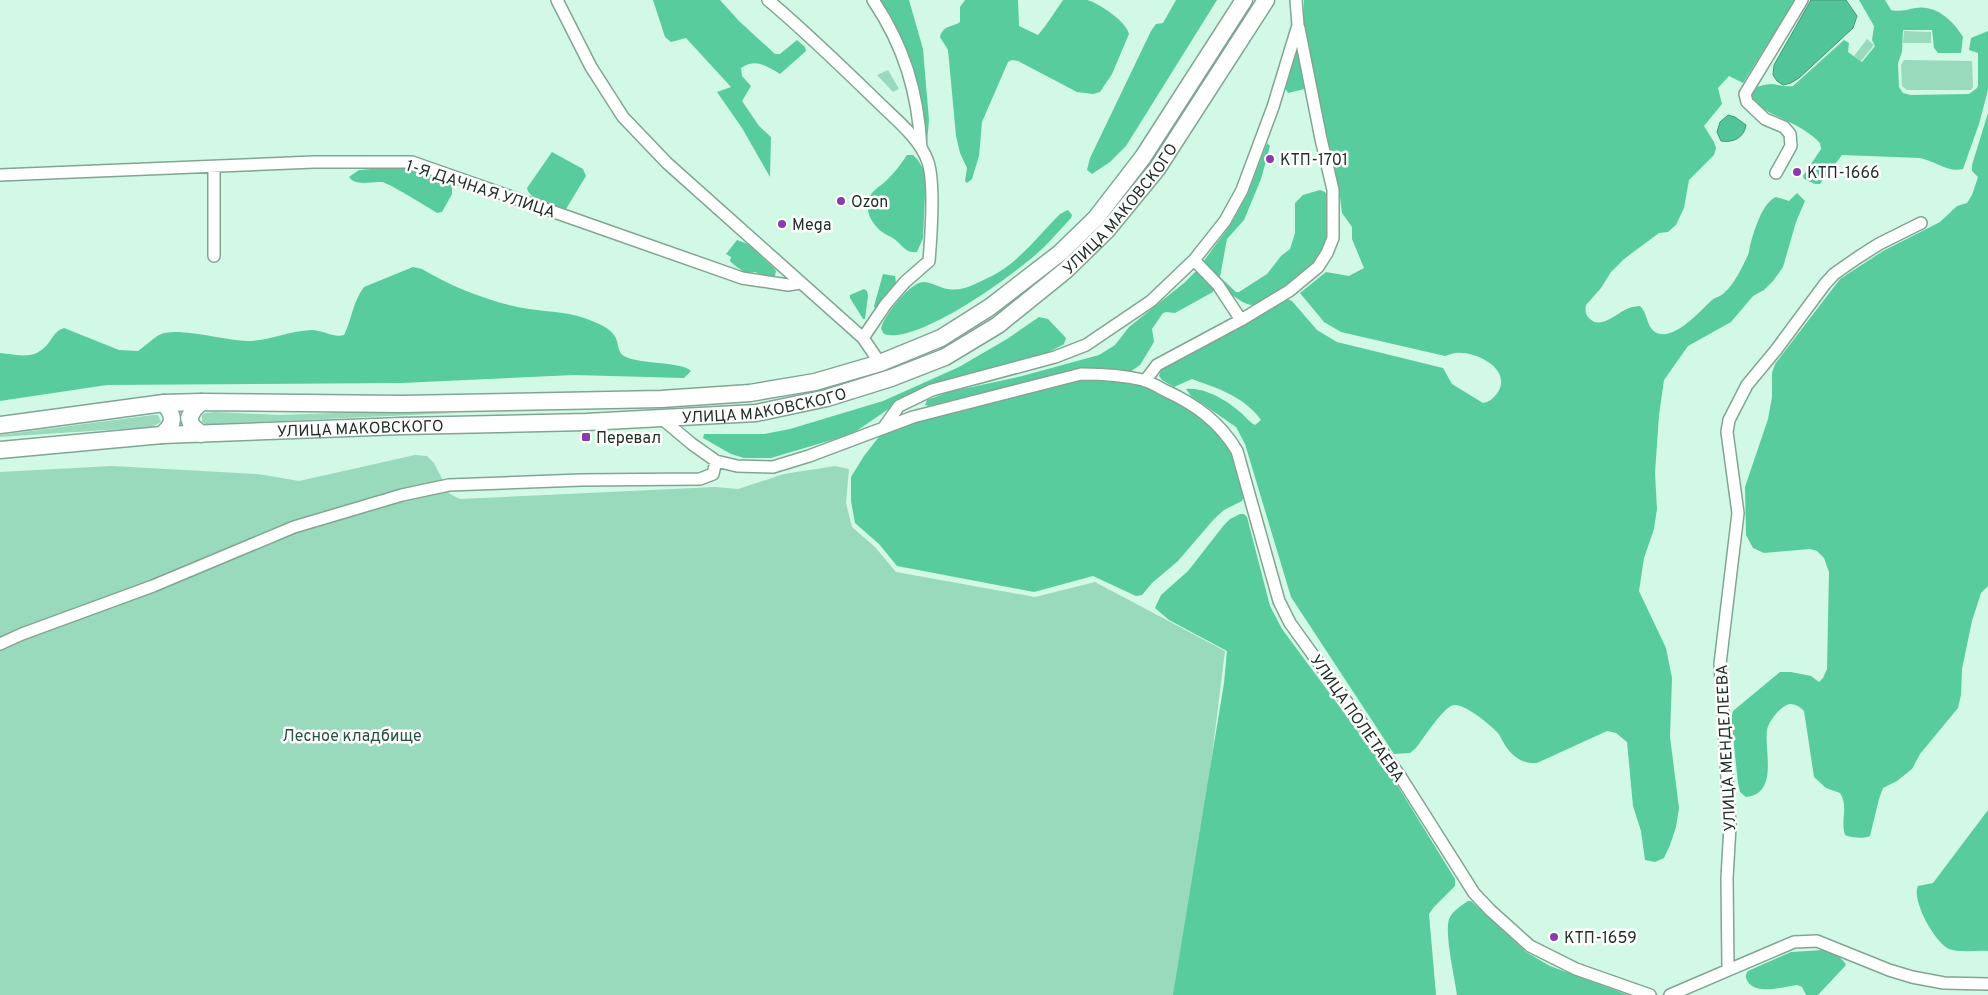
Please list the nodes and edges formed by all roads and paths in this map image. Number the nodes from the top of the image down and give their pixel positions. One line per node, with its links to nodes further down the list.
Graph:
1 (557, 0): 16 (street)
2 (768, 0): 9 (street)
3 (873, 0): 9 (street)
4 (1244, 0): 19 (highway, УЛИЦА МАКОВСКОГО)
5 (1266, 0): 23 (highway, УЛИЦА МАКОВСКОГО)
6 (1296, 0): 8 (street)
7 (1802, 0): 11 (street)
8 (1298, 25): 15 (street); 17 (street)
9 (921, 148): 18 (street)
10 (214, 167): 12 (street, 1-Я ДАЧНАЯ УЛИЦА); 14 (street); 16 (street, 1-Я ДАЧНАЯ УЛИЦА)
11 (1776, 174)
12 (0, 175)
13 (1921, 223): 31 (street, УЛИЦА МЕНДЕЛЕЕВА)
14 (214, 256)
15 (1194, 260): 17 (street); 25 (street)
16 (800, 283): 18 (street)
17 (1241, 320): 20 (street)
18 (863, 338): 19 (street)
19 (880, 363): 21 (highway, УЛИЦА МАКОВСКОГО)
20 (1145, 381): 25 (street, УЛИЦА ПОЛЕТАЕВА); 33 (street, УЛИЦА ПОЛЕТАЕВА)
21 (201, 402): 22 (highway, УЛИЦА МАКОВСКОГО); 26 (highway)
22 (164, 403): 24 (highway, УЛИЦА МАКОВСКОГО); 27 (highway)
23 (662, 418): 26 (highway, УЛИЦА МАКОВСКОГО); 29 (street)
24 (0, 425)
25 (884, 427): 29 (street, УЛИЦА ПОЛЕТАЕВА)
26 (201, 434): 27 (highway, УЛИЦА МАКОВСКОГО)
27 (162, 435): 28 (highway, УЛИЦА МАКОВСКОГО)
28 (0, 450)
29 (716, 461): 30 (street)
30 (0, 644)
31 (1728, 969): 32 (street); 34 (street)
32 (1988, 984)
33 (1650, 995)
34 (1670, 995)

